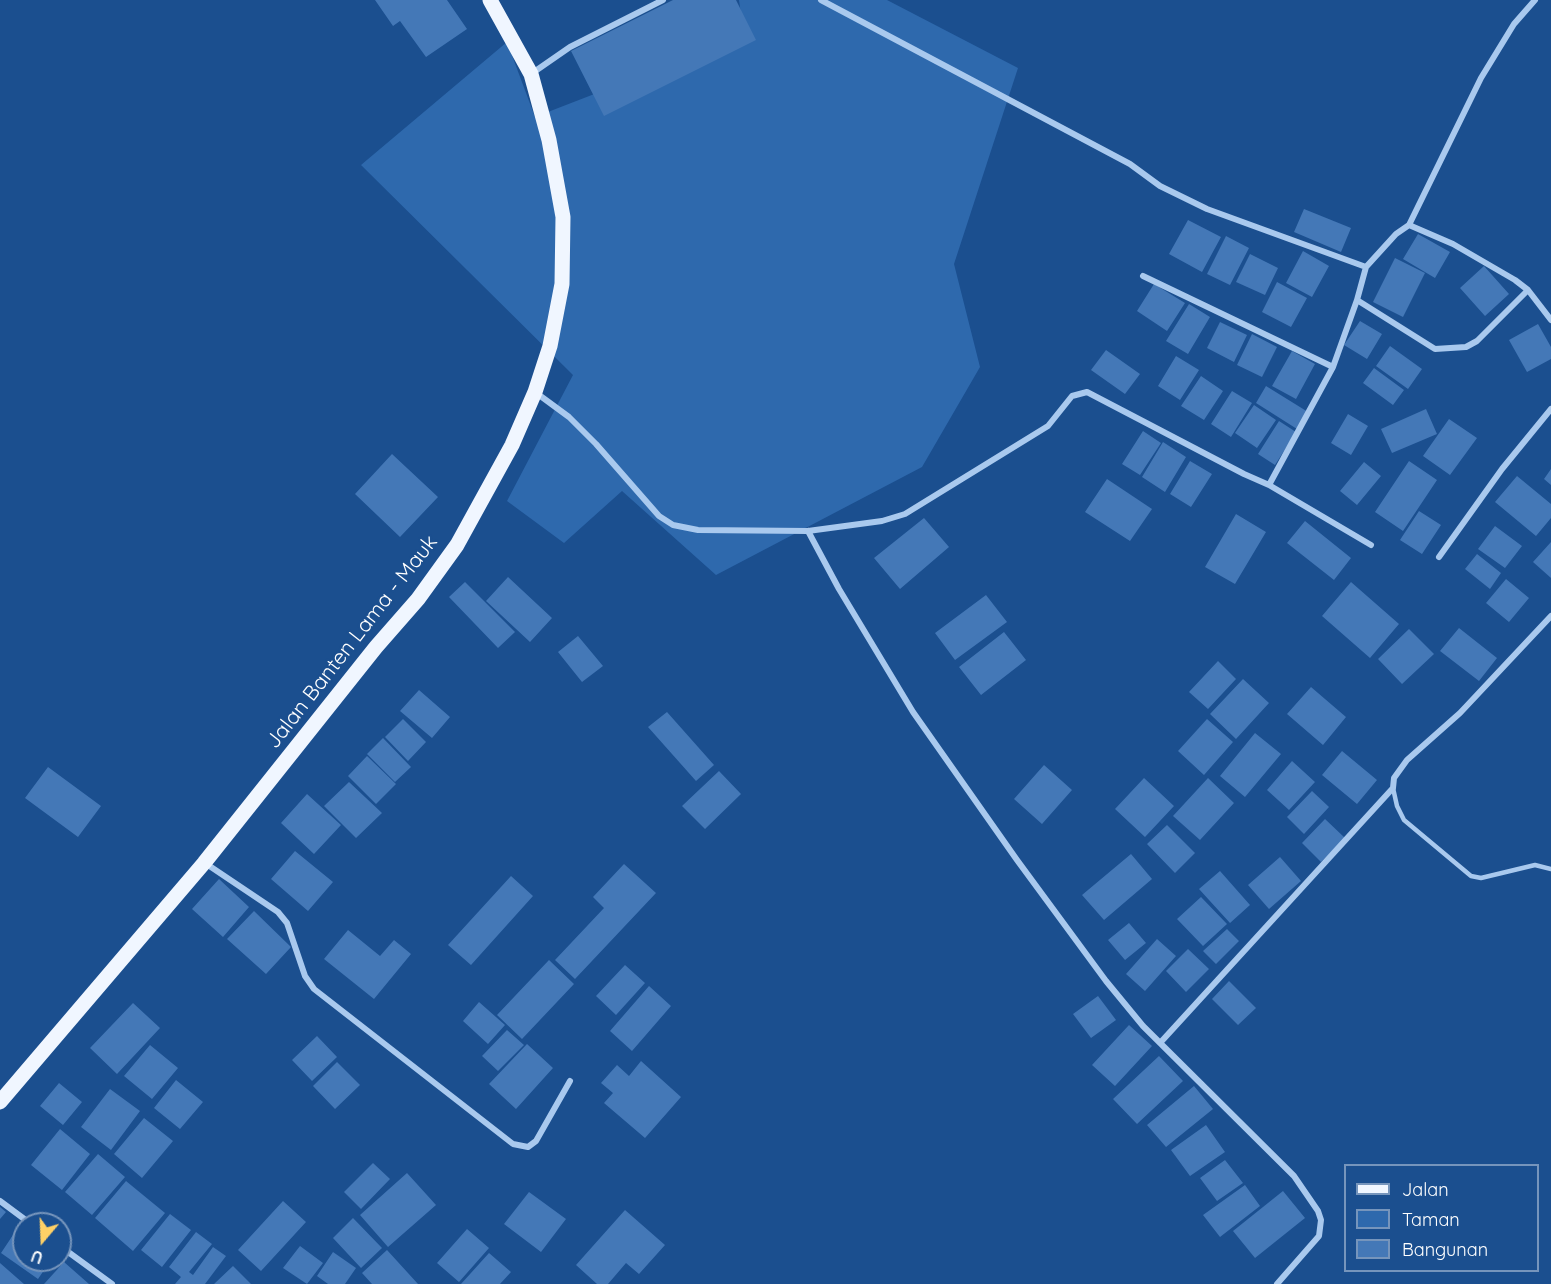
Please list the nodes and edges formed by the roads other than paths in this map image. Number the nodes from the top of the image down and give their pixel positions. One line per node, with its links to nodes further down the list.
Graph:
1 (490, 0): 5 (main road, Jalan Banten Lama - Mauk)
2 (663, 0): 5 (street)
3 (821, 0): 7 (street)
4 (1535, 0): 6 (street)
5 (531, 74): 13 (main road, Jalan Banten Lama - Mauk)
6 (1409, 225): 7 (street); 9 (street)
7 (1366, 267): 10 (street)
8 (1143, 276): 12 (street)
9 (1528, 290): 10 (street); 11 (street)
10 (1357, 300): 12 (street)
11 (1551, 320)
12 (1333, 367): 15 (street)
13 (535, 392): 16 (street); 21 (main road, Jalan Banten Lama - Mauk)
14 (1551, 409): 18 (street)
15 (1269, 484): 16 (street); 17 (street)
16 (808, 531): 23 (street)
17 (1371, 544)
18 (1439, 557)
19 (1551, 616): 20 (street)
20 (1394, 788): 22 (lane); 23 (street)
21 (204, 863): 24 (street); 25 (main road, Jalan Banten Lama - Mauk)
22 (1551, 869)
23 (1160, 1043): 30 (street)
24 (570, 1081)
25 (0, 1102)
26 (0, 1201): 27 (street)
27 (15, 1212)
28 (72, 1255): 29 (street)
29 (112, 1284)
30 (1277, 1284)

